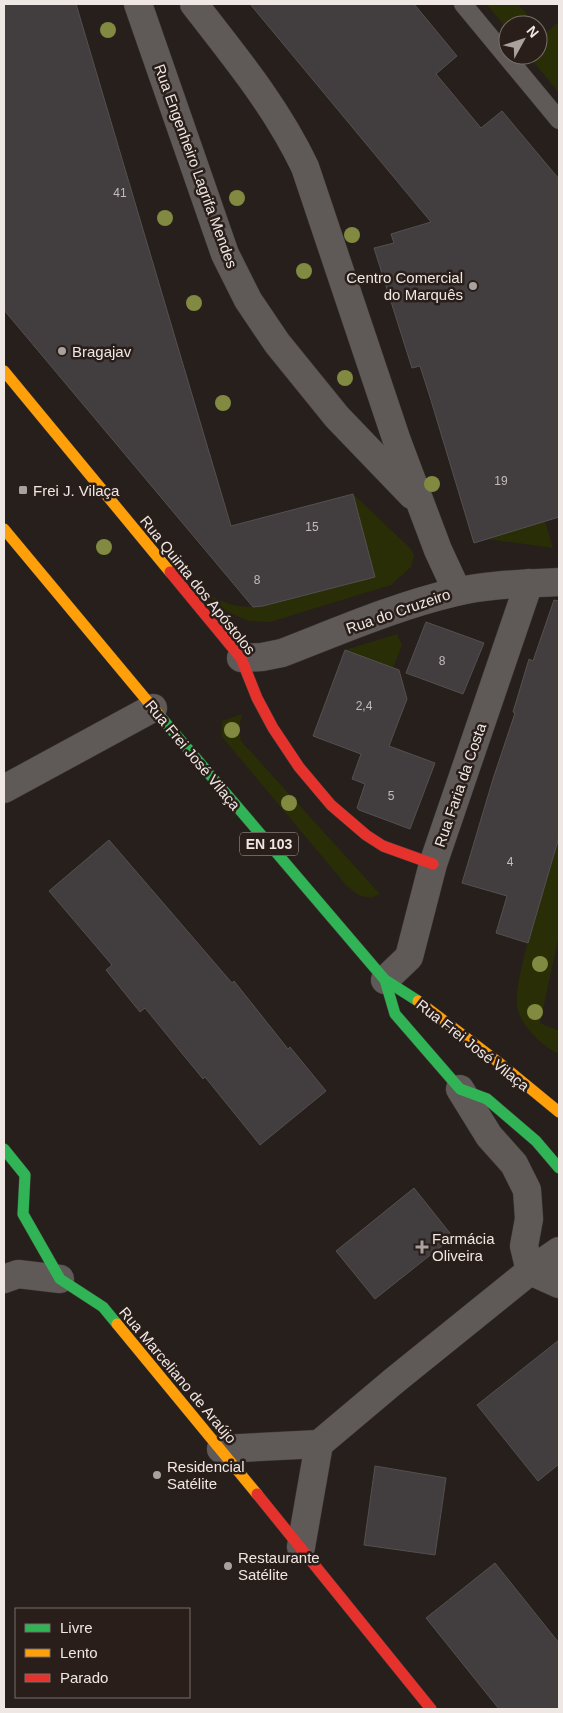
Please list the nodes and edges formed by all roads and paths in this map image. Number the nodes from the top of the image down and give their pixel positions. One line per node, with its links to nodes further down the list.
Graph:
1 (138, 4): 6 (street, Rua Engenheiro Lagrifa Mendes)
2 (194, 4): 6 (street, Rua Engenheiro Lagrifa Mendes)
3 (464, 4): 4 (lane)
4 (559, 120)
5 (4, 372): 11 (street, Rua Quinta dos Apóstolos)
6 (421, 505): 10 (street, Rua Engenheiro Lagrifa Mendes)
7 (4, 529): 12 (street, Rua Frei José Vilaça / EN 103)
8 (559, 582): 9 (street, Rua do Cruzeiro)
9 (529, 584): 10 (street, Rua do Cruzeiro); 14 (street, Rua Faria da Costa)
10 (457, 591): 11 (street, Rua do Cruzeiro)
11 (241, 658): 14 (street, Rua Quinta dos Apóstolos)
12 (153, 708): 13 (street); 15 (street, Rua Frei José Vilaça / EN 103)
13 (4, 789)
14 (433, 864): 15 (street, Rua Faria da Costa)
15 (386, 980): 16 (street, Rua Frei José Vilaça / EN 103); 17 (street, Rua Frei José Vilaça / EN 103)
16 (460, 1089): 19 (street, Rua Frei José Vilaça / EN 103); 21 (street)
17 (559, 1112)
18 (4, 1149): 23 (street, Rua Marceliano de Araújo)
19 (559, 1168)
20 (559, 1251): 21 (street)
21 (530, 1271): 24 (street); 25 (street)
22 (4, 1279): 23 (street)
23 (60, 1280): 26 (street, Rua Marceliano de Araújo)
24 (559, 1284)
25 (319, 1444): 26 (street); 27 (street)
26 (221, 1449): 27 (street, Rua Marceliano de Araújo)
27 (301, 1546): 28 (street, Rua Marceliano de Araújo)
28 (431, 1709)

